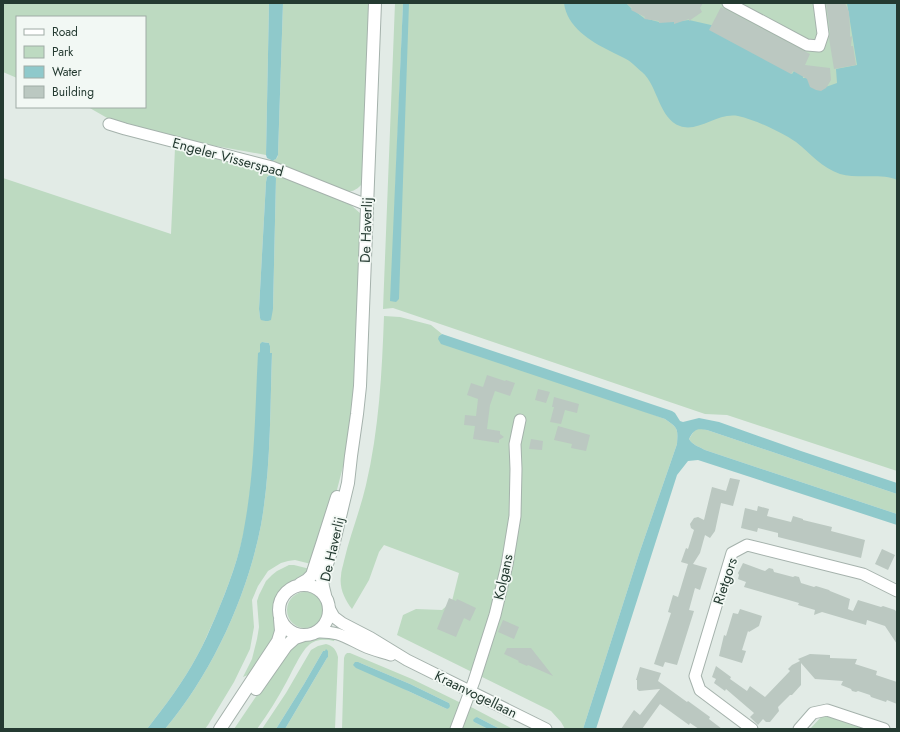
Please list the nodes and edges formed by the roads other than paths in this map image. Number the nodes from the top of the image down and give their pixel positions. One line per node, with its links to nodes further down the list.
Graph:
1 (375, 3): 5 (street, De Haverlij)
2 (728, 3): 3 (street)
3 (819, 3)
4 (109, 124): 5 (street, Engeler Visserspad)
5 (367, 205): 7 (street, De Haverlij)
6 (520, 420): 16 (street, Kolgans)
7 (350, 456): 8 (street, De Haverlij); 10 (street, De Haverlij)
8 (300, 584): 10 (street); 12 (street)
9 (897, 591): 21 (street, Rietgors)
10 (325, 595): 11 (street)
11 (329, 608): 13 (street); 15 (street, Kraanvogellaan)
12 (280, 619): 14 (street); 17 (street)
13 (316, 632): 14 (street); 15 (street, Kraanvogellaan)
14 (304, 635): 18 (street)
15 (407, 660): 16 (street, Kraanvogellaan)
16 (470, 692): 19 (street, Kolgans); 20 (street, Kraanvogellaan)
17 (220, 729)
18 (228, 729)
19 (456, 729)
20 (546, 729)
21 (752, 729)
22 (799, 729): 23 (street)
23 (884, 729)

